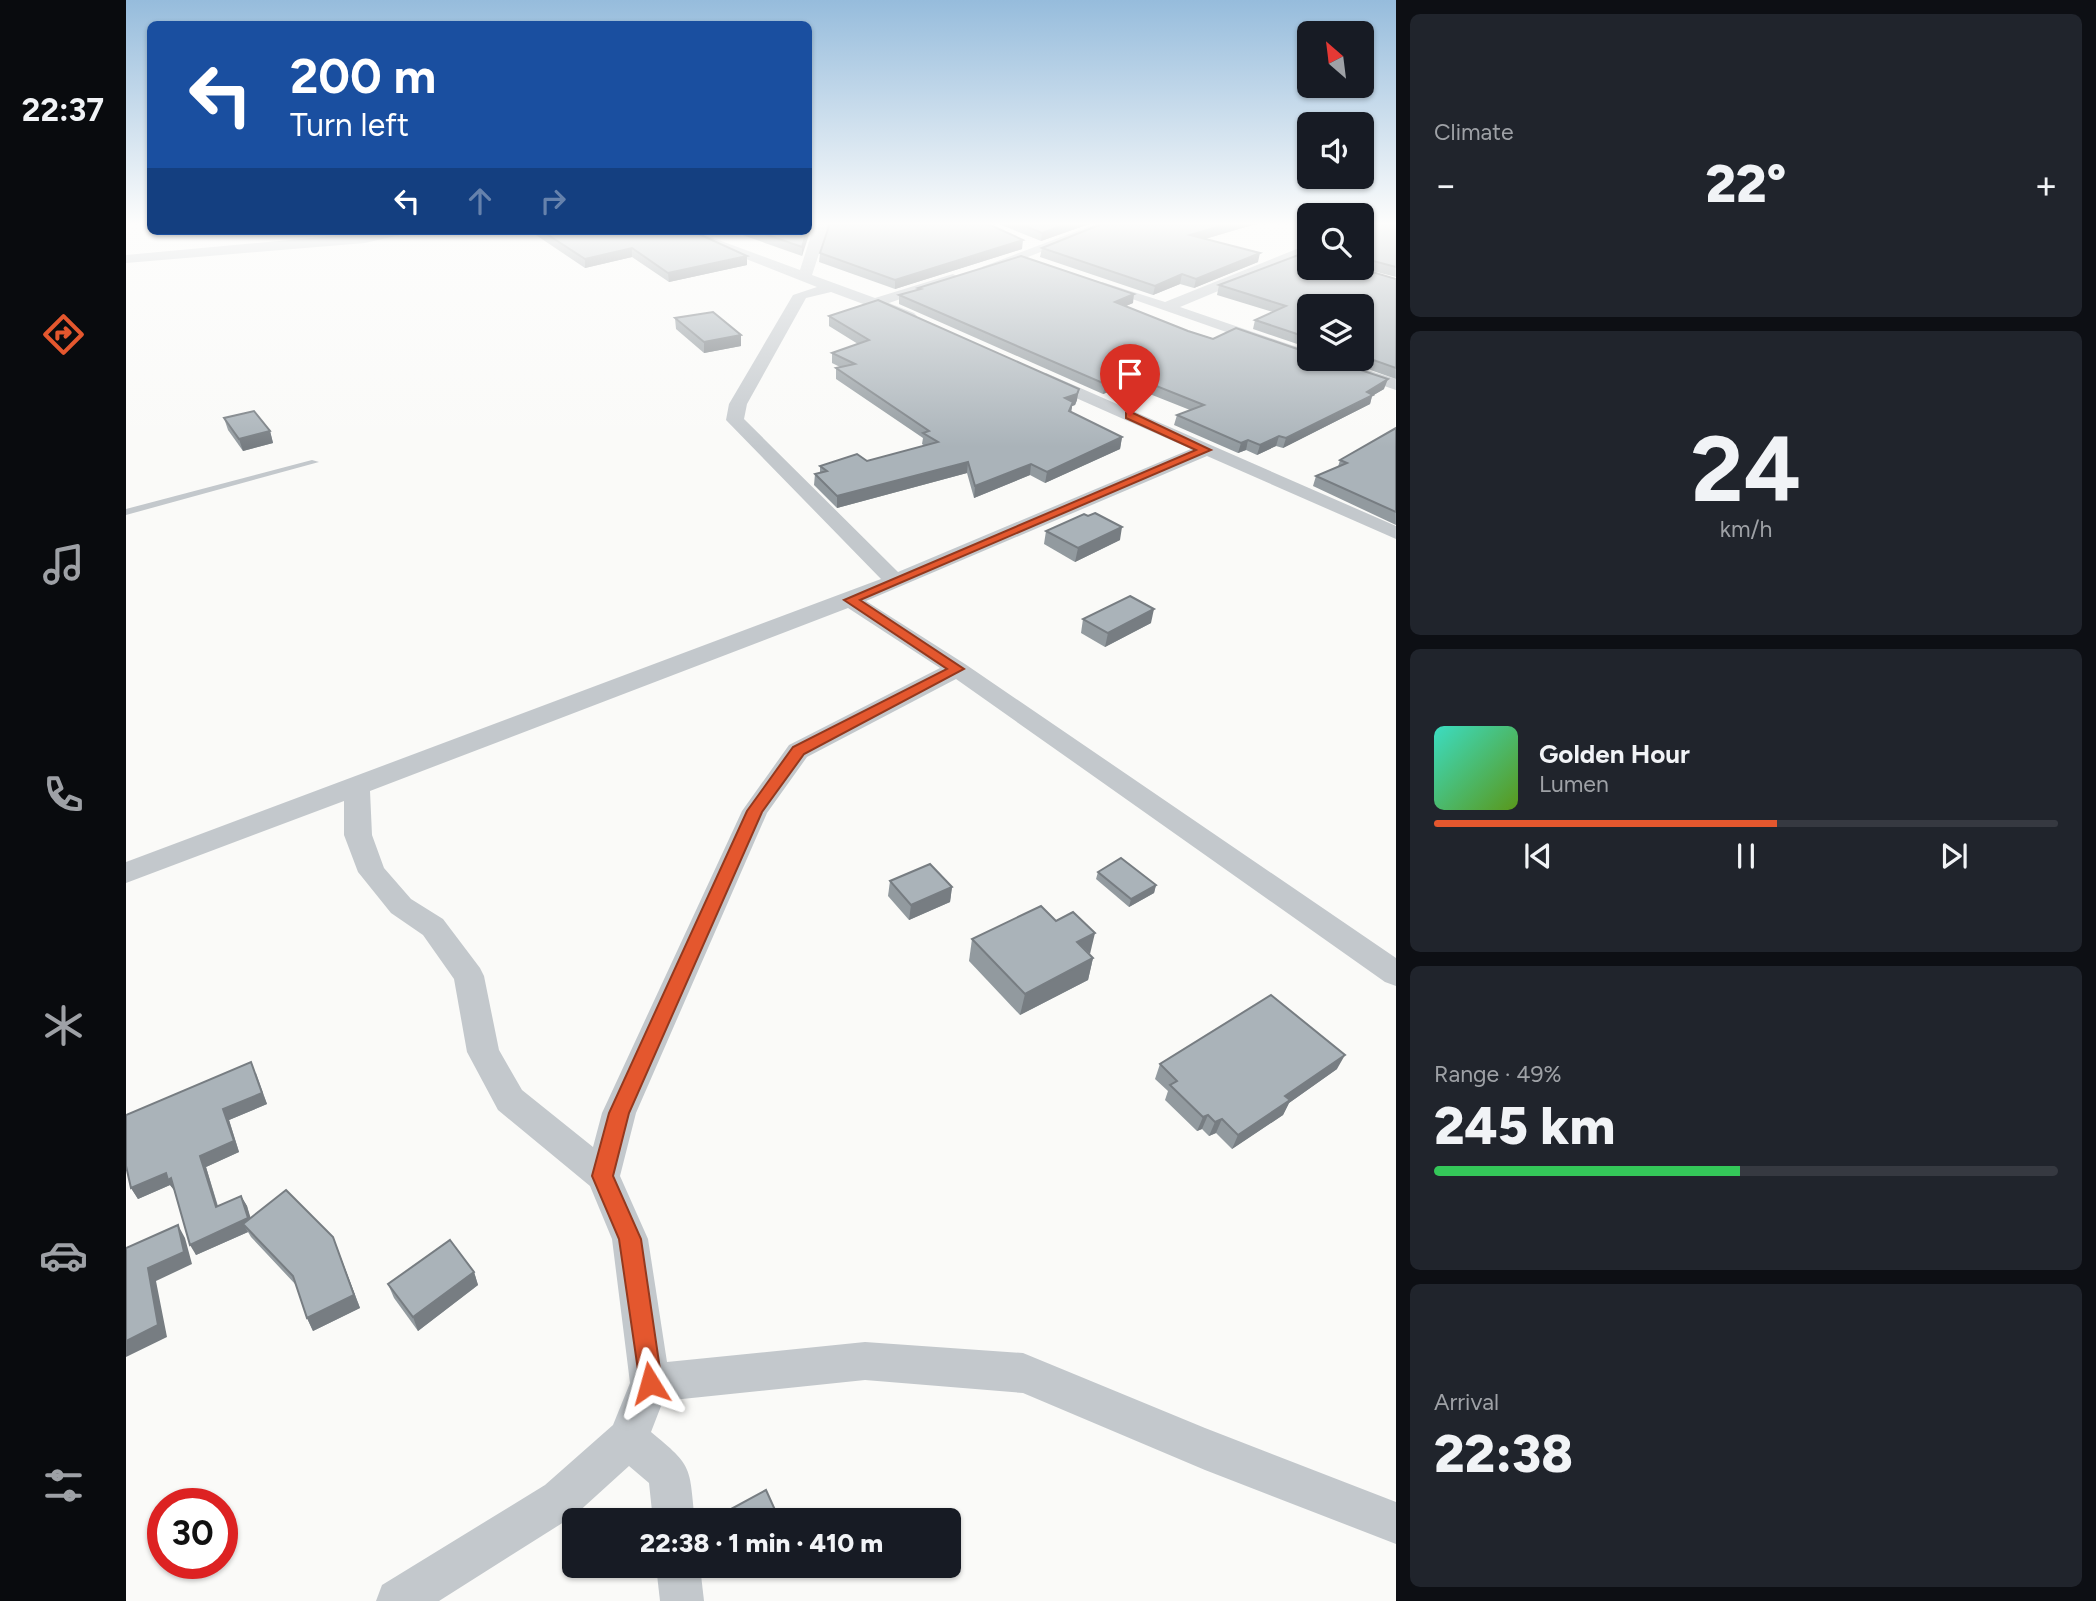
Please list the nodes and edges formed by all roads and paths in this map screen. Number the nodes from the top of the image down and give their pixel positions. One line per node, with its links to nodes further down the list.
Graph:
1 (798, 298): 17 (street)
2 (866, 298): 6 (street)
3 (892, 298): 6 (street)
4 (1136, 298): 7 (street)
5 (1190, 298): 7 (street)
6 (878, 302): 8 (street)
7 (1165, 308): 9 (street)
8 (929, 324)
9 (1297, 352)
10 (1029, 370): 13 (street)
11 (1353, 371): 12 (street)
12 (1396, 385)
13 (1205, 450): 16 (street); 17 (street)
14 (316, 462): 15 (lane)
15 (126, 512)
16 (1396, 533)
17 (895, 581): 18 (street)
18 (850, 600): 19 (street); 20 (street)
19 (957, 669): 22 (street); 23 (street)
20 (357, 785): 21 (street); 23 (street)
21 (126, 873)
22 (1396, 974)
23 (603, 1176): 24 (street)
24 (650, 1383): 25 (street); 27 (street)
25 (628, 1439): 26 (street); 29 (street)
26 (673, 1508)
27 (1396, 1523)
28 (679, 1578): 30 (street)
29 (398, 1601)
30 (682, 1601)

